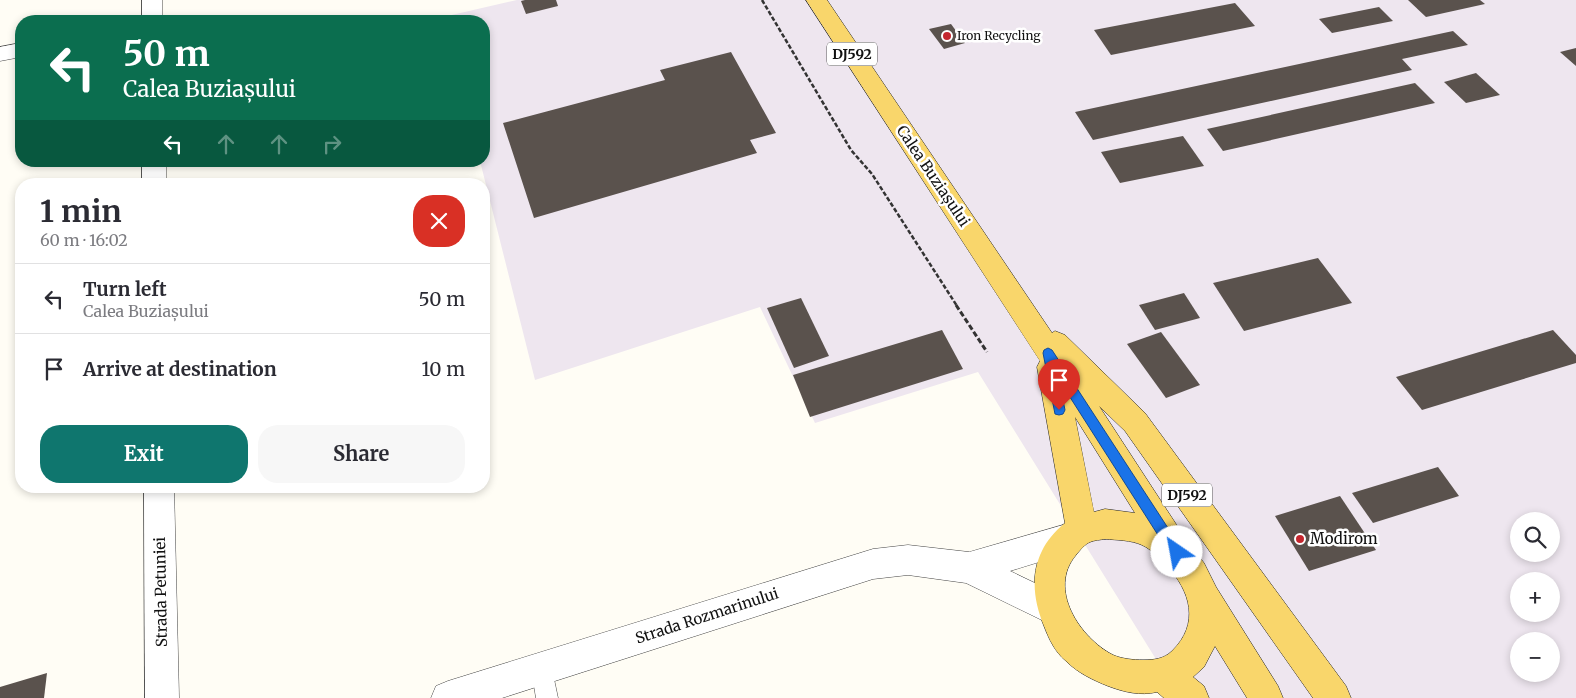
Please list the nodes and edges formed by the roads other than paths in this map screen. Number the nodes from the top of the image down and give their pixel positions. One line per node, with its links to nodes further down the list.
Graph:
1 (152, 0): 3 (street)
2 (816, 0): 6 (main road, Calea Buziașului / DJ592)
3 (152, 15)
4 (15, 51): 5 (street)
5 (0, 54)
6 (1021, 308): 7 (main road, Calea Buziașului / DJ592); 20 (main road, DJ592)
7 (1048, 353): 9 (main road, Calea Buziașului / DJ592); 10 (main road, Calea Buziașului / DJ592)
8 (159, 493): 16 (street, Strada Petuniei)
9 (1076, 534): 10 (main road, DJ592); 11 (street, Strada Rozmarinului); 13 (main road, DJ592)
10 (1177, 552): 12 (main road, DJ592)
11 (969, 568): 13 (street, Strada Rozmarinului); 15 (street, Strada Rozmarinului)
12 (1204, 596): 14 (main road, DJ592); 19 (main road, DJ592)
13 (1052, 609): 14 (main road, DJ592)
14 (1163, 676): 18 (main road)
15 (544, 683): 17 (street, Strada Rozmarinului)
16 (162, 698)
17 (448, 698)
18 (1192, 698)
19 (1266, 698)
20 (1334, 698)

